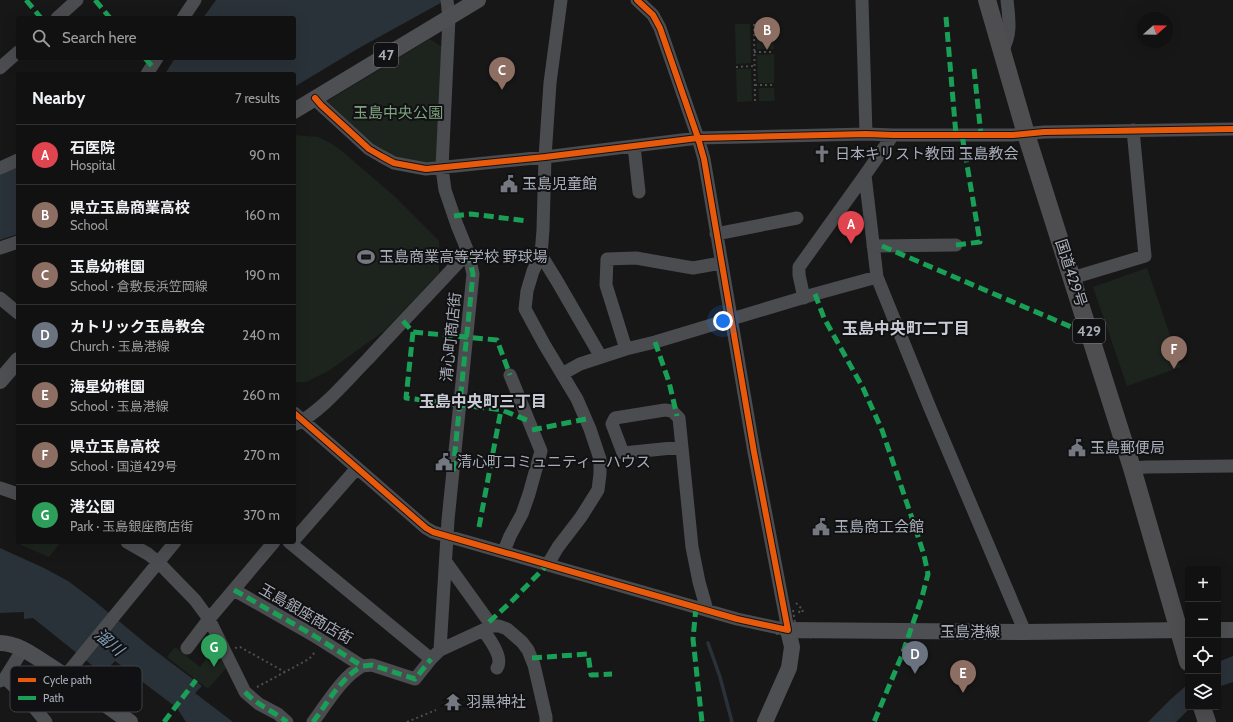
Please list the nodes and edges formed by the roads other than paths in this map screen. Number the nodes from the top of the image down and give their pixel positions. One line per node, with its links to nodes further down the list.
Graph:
1 (77, 0): 10 (street)
2 (195, 0): 11 (street)
3 (447, 0): 12 (street, 清心町商店街)
4 (478, 0): 12 (main road, 47)
5 (561, 0): 27 (street)
6 (862, 0): 22 (street)
7 (987, 0): 13 (highway, 国道429号 / 429)
8 (1008, 0): 13 (street)
9 (640, 1): 25 (street)
10 (59, 16)
11 (184, 16)
12 (449, 18): 18 (main road, 47); 30 (street, 清心町商店街)
13 (1002, 51): 23 (highway, 国道429号 / 429)
14 (16, 54): 16 (street)
15 (156, 60): 17 (street)
16 (0, 68)
17 (148, 72)
18 (315, 98): 19 (main road, 47); 30 (street)
19 (296, 110)
20 (1233, 129): 21 (street)
21 (1133, 130): 23 (street); 43 (street)
22 (866, 134): 24 (street); 25 (street)
23 (1026, 134): 24 (street); 43 (highway, 国道429号 / 429)
24 (893, 135): 31 (street)
25 (698, 138): 26 (street); 34 (street)
26 (634, 146): 27 (street); 32 (street)
27 (545, 157): 30 (street); 40 (street)
28 (16, 161): 29 (street)
29 (0, 168)
30 (442, 168): 39 (street, 清心町商店街)
31 (865, 174): 37 (street); 45 (street)
32 (639, 192)
33 (797, 218): 34 (street)
34 (716, 234): 41 (street)
35 (16, 243): 38 (street)
36 (956, 245): 37 (street)
37 (873, 246): 42 (street)
38 (0, 248)
39 (468, 252): 54 (street); 62 (street, 清心町商店街)
40 (541, 255): 49 (street); 51 (street)
41 (721, 263): 47 (street); 48 (street)
42 (877, 277): 45 (street); 79 (street)
43 (1072, 278): 58 (highway, 国道429号 / 429)
44 (0, 298): 46 (street)
45 (804, 298): 47 (street)
46 (16, 312)
47 (731, 320): 48 (street); 78 (street)
48 (626, 349): 49 (street)
49 (601, 357): 51 (street)
50 (16, 362): 53 (main road)
51 (562, 374): 70 (street)
52 (510, 375): 67 (street)
53 (0, 381)
54 (297, 420): 57 (street)
55 (682, 447): 55 (street); 72 (street)
56 (1233, 466): 58 (street)
57 (357, 468): 61 (street); 62 (street)
58 (1132, 468): 75 (highway, 国道429号 / 429)
59 (0, 488): 60 (street)
60 (16, 493)
61 (296, 536)
62 (447, 536): 67 (street); 69 (street, 清心町商店街)
63 (130, 544): 68 (street)
64 (173, 544): 68 (street)
65 (272, 544): 71 (street)
66 (294, 544): 84 (street)
67 (504, 551): 70 (street)
68 (158, 562): 73 (street); 87 (street)
69 (446, 562): 74 (street); 84 (street, 清心町商店街)
70 (548, 564): 72 (street)
71 (234, 590): 73 (street); 88 (street, 玉島銀座商店街)
72 (707, 610): 78 (street)
73 (209, 619): 82 (street); 97 (street)
74 (488, 628): 84 (street); 89 (street); 99 (street)
75 (1183, 630): 79 (main road, 玉島港線); 81 (highway, 国道429号 / 429)
76 (1221, 630): 77 (main road)
77 (1233, 630)
78 (787, 631): 79 (main road, 玉島港線); 100 (main road)
79 (1025, 632)
80 (0, 643): 83 (main road)
81 (1185, 643)
82 (187, 648)
83 (23, 649): 85 (street); 86 (main road)
84 (435, 655): 88 (street, 玉島銀座商店街)
85 (12, 666)
86 (49, 666)
87 (73, 666)
88 (362, 666): 98 (street)
89 (497, 668)
90 (10, 669): 91 (street)
91 (3, 680)
92 (1203, 710): 101 (highway)
93 (38, 712): 95 (street)
94 (116, 712): 96 (main road)
95 (46, 722)
96 (130, 722)
97 (287, 722)
98 (313, 722)
99 (546, 722)
100 (765, 722)
101 (1207, 722)

